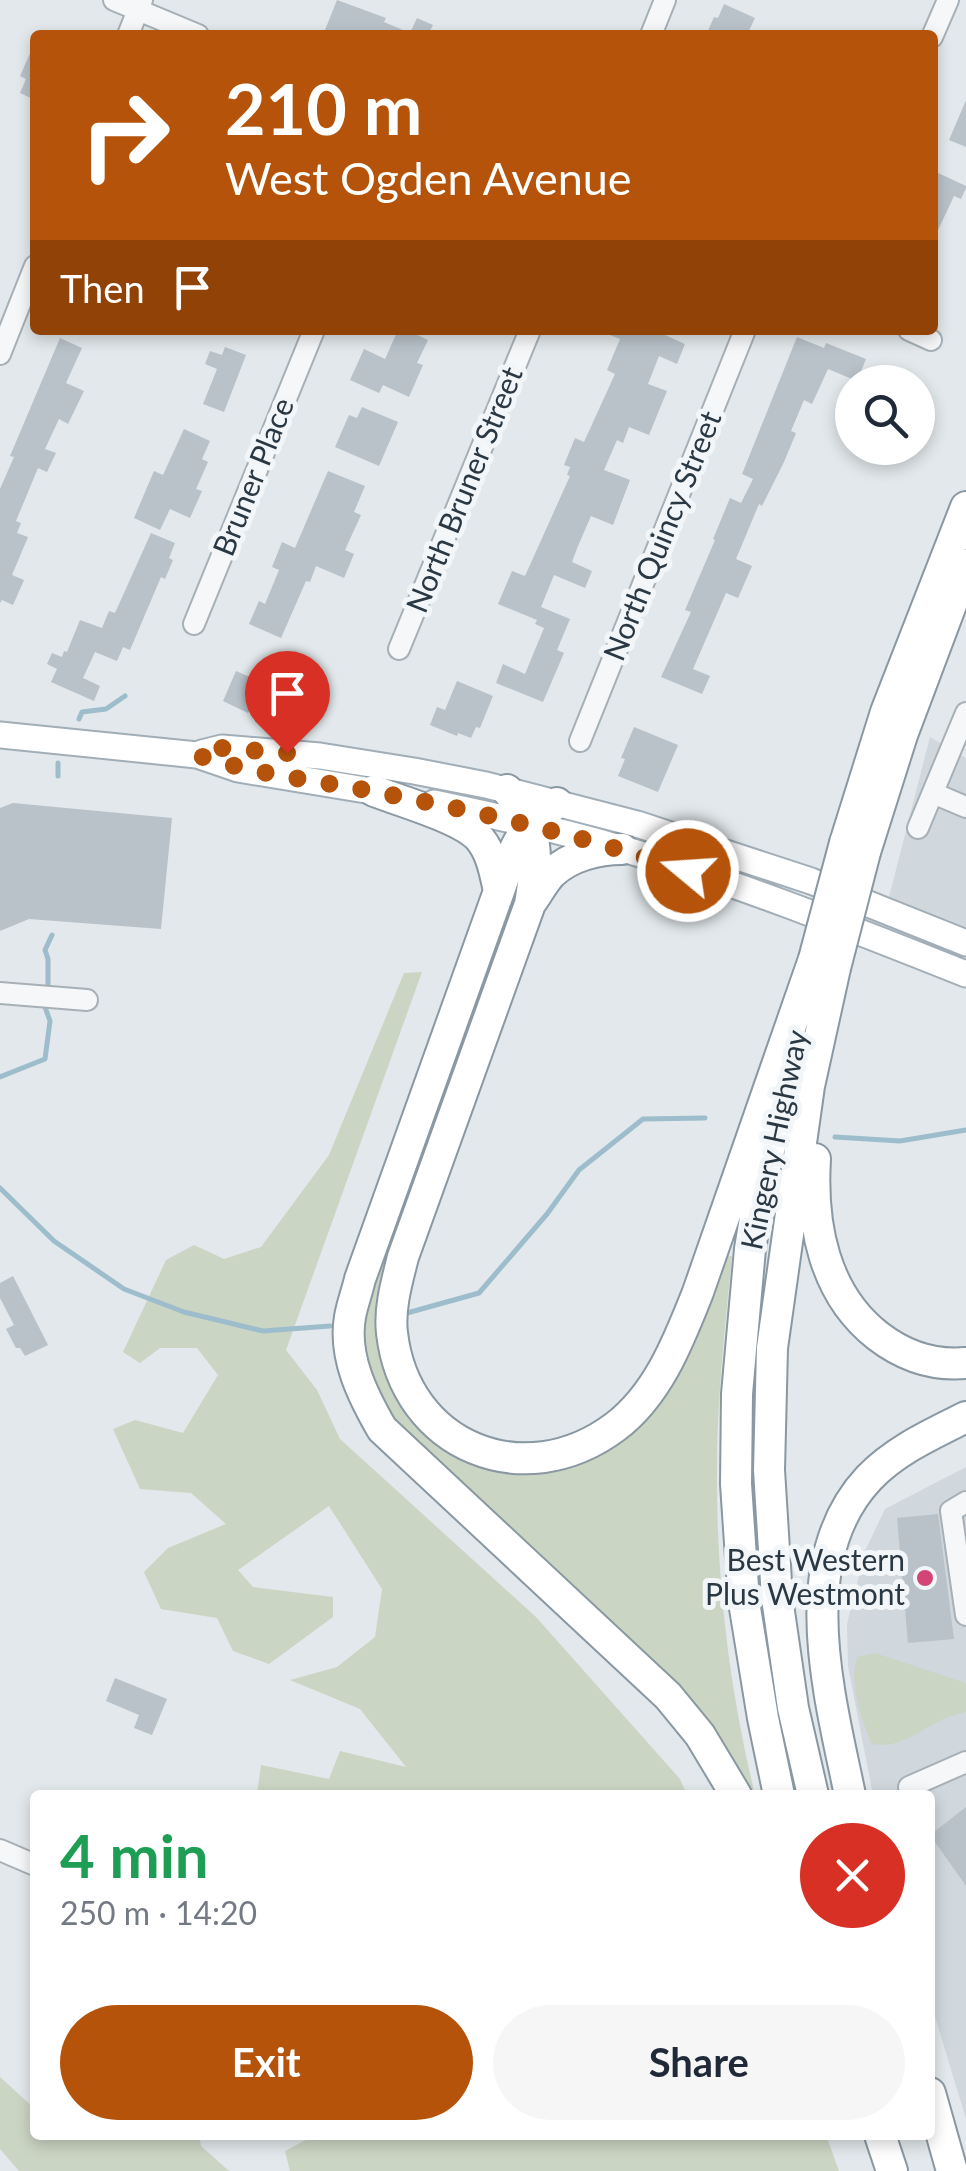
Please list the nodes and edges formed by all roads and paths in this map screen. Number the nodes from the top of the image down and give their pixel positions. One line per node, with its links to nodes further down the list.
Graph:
1 (114, 0): 4 (street)
2 (665, 0): 7 (street)
3 (948, 0): 8 (street)
4 (140, 5): 5 (street); 6 (street)
5 (130, 30)
6 (188, 30)
7 (653, 30)
8 (935, 30)
9 (30, 279): 15 (street)
10 (312, 335): 18 (street, Bruner Place)
11 (528, 335): 19 (street, North Bruner Street)
12 (743, 335): 22 (street, North Quincy Street)
13 (920, 335): 14 (street)
14 (931, 340)
15 (0, 354)
16 (966, 507): 31 (highway, Kingery Highway)
17 (966, 565): 31 (highway, Kingery Highway)
18 (194, 624)
19 (398, 649)
20 (966, 713): 26 (street)
21 (0, 735): 23 (main road)
22 (580, 741)
23 (197, 755): 24 (main road); 25 (main road)
24 (507, 790): 27 (main road); 29 (highway)
25 (374, 791): 29 (main road); 33 (highway)
26 (932, 793): 28 (street); 30 (street)
27 (557, 803): 29 (highway); 35 (main road)
28 (966, 807)
29 (529, 825): 32 (main road); 33 (highway); 34 (highway)
30 (918, 828)
31 (855, 848): 36 (highway, Kingery Highway, bridge)
32 (622, 849): 34 (highway); 37 (main road)
33 (498, 890): 46 (highway)
34 (530, 904): 36 (highway)
35 (960, 941)
36 (825, 963): 40 (highway); 47 (highway, Kingery Highway); 48 (highway, Kingery Highway)
37 (966, 974)
38 (0, 993): 39 (street)
39 (87, 1000)
40 (966, 1363)
41 (966, 1417): 49 (highway)
42 (966, 1502): 43 (street)
43 (966, 1614)
44 (966, 1762): 45 (street)
45 (910, 1787)
46 (733, 1790)
47 (778, 1790)
48 (812, 1790)
49 (849, 1790)
50 (0, 1850): 51 (street)
51 (30, 1862)
52 (935, 2111): 55 (highway)
53 (922, 2140): 54 (highway)
54 (932, 2171)
55 (952, 2171)

